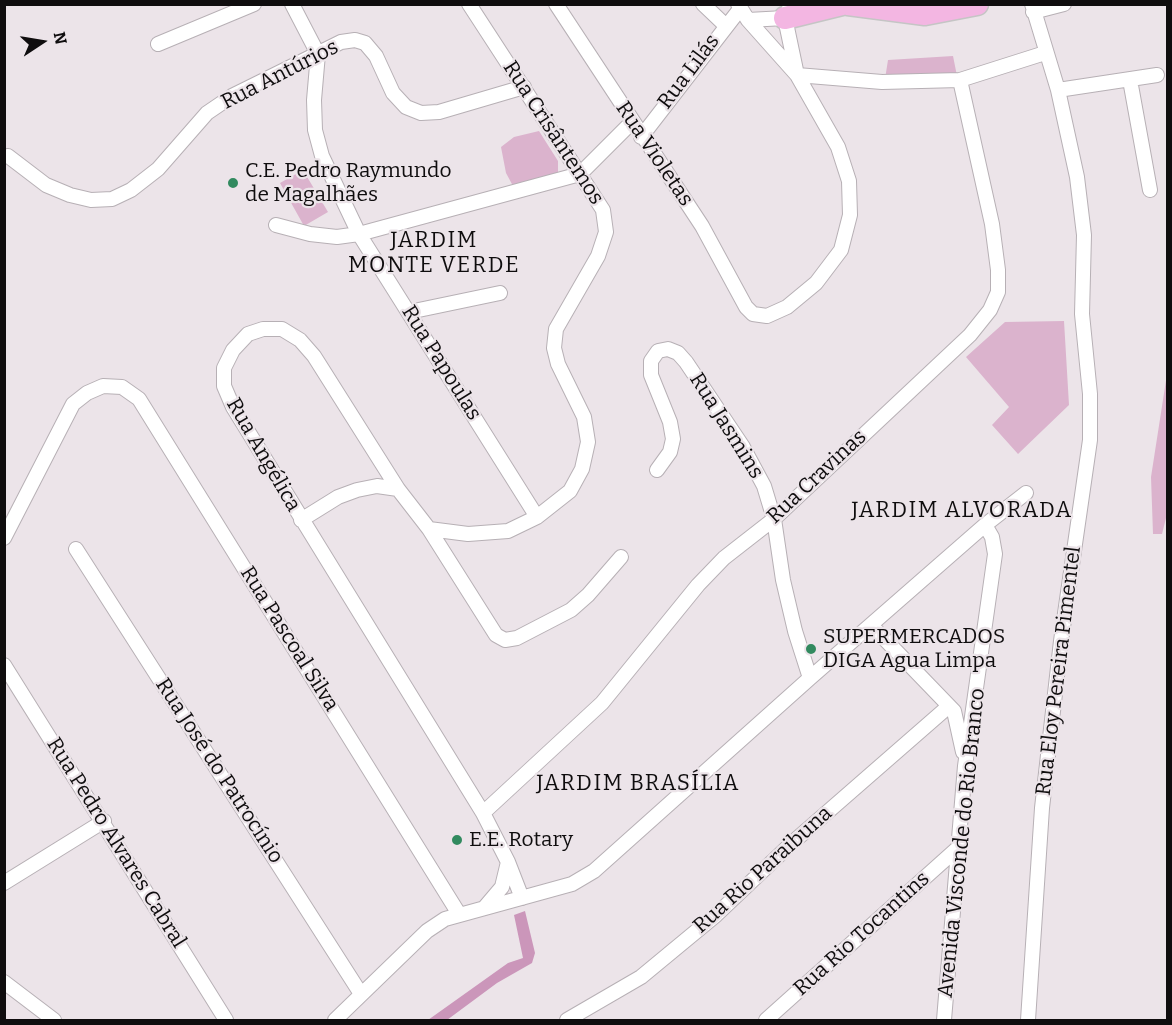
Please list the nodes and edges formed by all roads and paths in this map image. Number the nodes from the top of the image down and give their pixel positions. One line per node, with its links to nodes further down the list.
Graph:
1 (254, 4): 14 (street)
2 (292, 4): 16 (street)
3 (469, 4): 21 (street, Rua Crisântemos)
4 (556, 4): 23 (street, Rua Violetas)
5 (703, 4): 13 (street)
6 (842, 4): 12 (main road)
7 (848, 4): 9 (main road)
8 (1064, 4): 10 (street)
9 (967, 7)
10 (1032, 8): 15 (street, Rua Eloy Pereira Pimentel)
11 (742, 11): 12 (street); 13 (street, Rua Lilás); 17 (street)
12 (788, 11): 17 (street)
13 (725, 25): 24 (street, Rua Lilás)
14 (158, 44)
15 (1045, 53): 19 (street); 22 (street, Rua Eloy Pereira Pimentel)
16 (318, 54): 21 (street, Rua Antúrios); 25 (street, Rua Antúrios); 29 (street, Rua Papoulas)
17 (797, 75): 19 (street); 24 (street, Rua Violetas)
18 (1156, 75): 20 (street)
19 (960, 80): 36 (street, Rua Cravinas)
20 (1130, 80): 22 (street); 27 (street)
21 (524, 87): 26 (street, Rua Crisântemos)
22 (1058, 90): 65 (street, Rua Eloy Pereira Pimentel)
23 (631, 123): 24 (street, Rua Violetas); 26 (street)
24 (641, 136)
25 (8, 156)
26 (580, 174): 29 (street); 35 (street, Rua Crisântemos)
27 (1150, 190)
28 (276, 225): 29 (street)
29 (359, 234): 31 (street, Rua Papoulas)
30 (500, 293): 31 (street)
31 (409, 312): 35 (street, Rua Papoulas)
32 (657, 470): 36 (street, Rua Jasmins)
33 (398, 489): 37 (street); 37 (street, Rua Angélica); 39 (street, Rua Angélica)
34 (1026, 492): 38 (street)
35 (537, 517): 39 (street, Rua Crisântemos)
36 (774, 519): 45 (street, Rua Jasmins); 49 (street, Rua Cravinas)
37 (301, 520): 49 (street, Rua Angélica)
38 (985, 525): 43 (street); 46 (street, Avenida Visconde do Rio Branco)
39 (429, 529): 42 (street, Rua Angélica)
40 (4, 538): 56 (street, Rua Pascoal Silva)
41 (76, 549): 58 (street, Rua José do Patrocínio)
42 (621, 557)
43 (871, 625): 45 (street); 47 (street)
44 (4, 665): 50 (street, Rua Pedro Alvares Cabral)
45 (810, 678): 54 (street)
46 (977, 691): 47 (street, Rua Rio Paraibuna); 48 (street, Avenida Visconde do Rio Branco)
47 (952, 708): 48 (street); 62 (street, Rua Rio Paraibuna)
48 (965, 765): 51 (street, Avenida Visconde do Rio Branco)
49 (483, 813): 52 (street, Rua Angélica)
50 (104, 821): 53 (street); 60 (street, Rua Pedro Alvares Cabral)
51 (959, 848): 63 (street, Rua Rio Tocantins); 64 (street, Avenida Visconde do Rio Branco)
52 (508, 862): 54 (street, Rua Angélica); 55 (street)
53 (4, 883)
54 (522, 898): 55 (street)
55 (483, 908): 56 (street)
56 (459, 914): 58 (street)
57 (4, 982): 59 (street)
58 (361, 994): 61 (street)
59 (54, 1020)
60 (226, 1020)
61 (335, 1020)
62 (567, 1020)
63 (766, 1020)
64 (944, 1020)
65 (1028, 1020)

